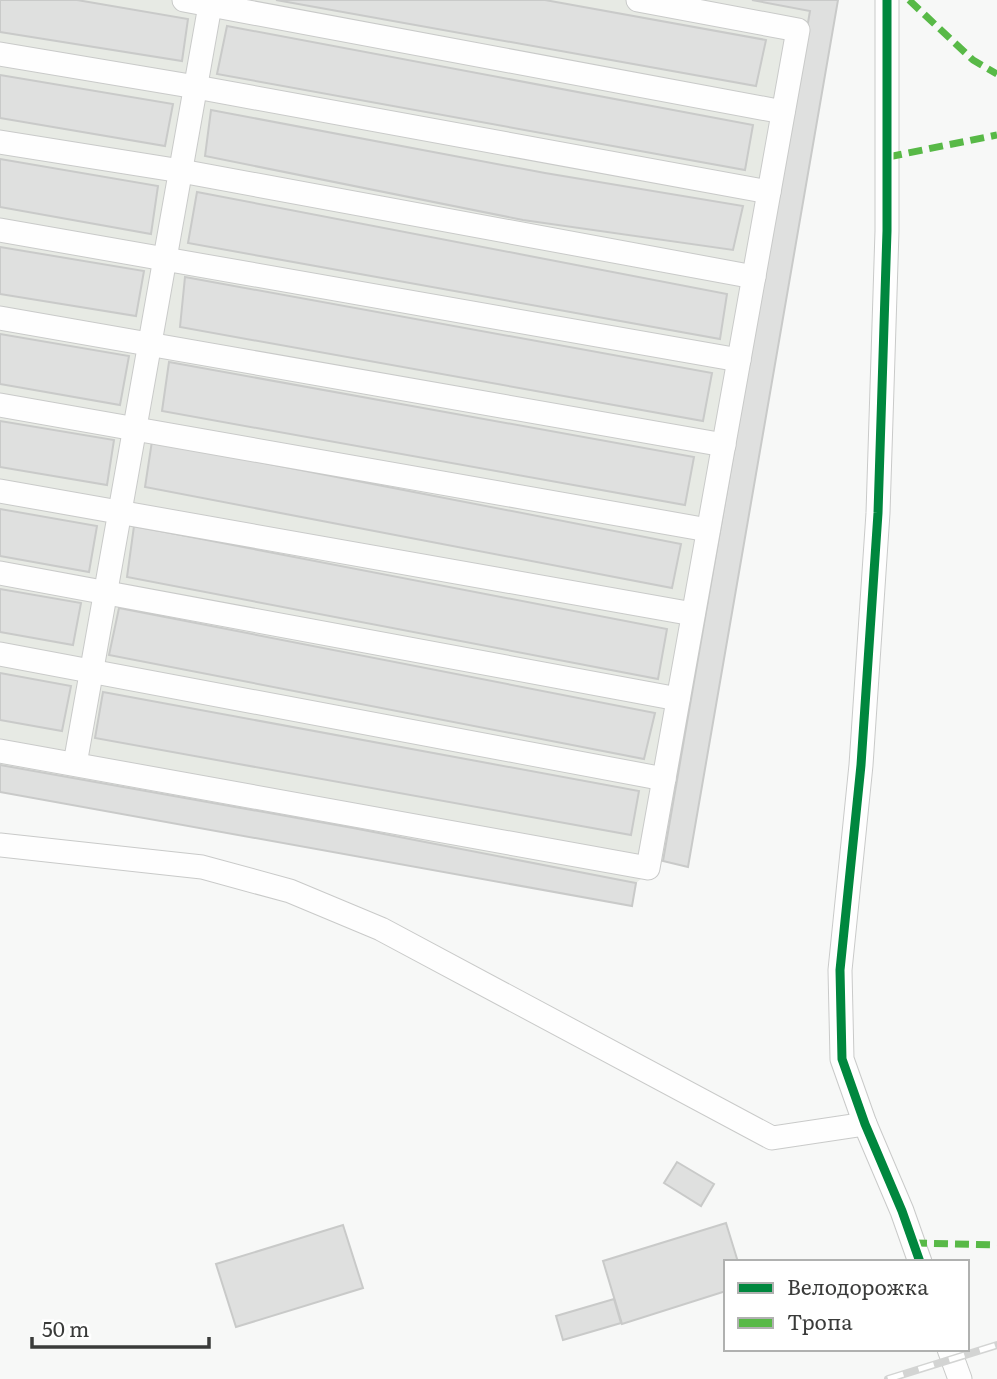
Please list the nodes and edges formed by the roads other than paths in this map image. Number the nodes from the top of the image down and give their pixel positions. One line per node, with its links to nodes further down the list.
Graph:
1 (184, 0): 4 (street)
2 (638, 0): 7 (street)
3 (887, 0): 33 (street)
4 (211, 2): 6 (street); 7 (street)
5 (0, 54): 6 (street)
6 (196, 87): 9 (street); 10 (street)
7 (783, 112): 10 (street)
8 (0, 142): 9 (street)
9 (181, 171): 12 (street); 13 (street)
10 (769, 192): 13 (street)
11 (0, 230): 12 (street)
12 (165, 259): 15 (street); 16 (street)
13 (754, 277): 16 (street)
14 (0, 318): 15 (street)
15 (150, 345): 18 (street); 19 (street)
16 (739, 360): 19 (street)
17 (0, 405): 18 (street)
18 (135, 429): 21 (street); 22 (street)
19 (723, 445): 22 (street)
20 (0, 491): 21 (street)
21 (120, 512): 24 (street); 25 (street)
22 (708, 530): 25 (street)
23 (0, 573): 24 (street)
24 (106, 592): 27 (street); 28 (street)
25 (693, 614): 28 (street)
26 (0, 654): 27 (street)
27 (92, 671): 30 (street); 31 (street)
28 (678, 699): 31 (street)
29 (0, 751): 30 (street)
30 (75, 764): 31 (street)
31 (664, 779)
32 (0, 845): 33 (street)
33 (864, 1124): 34 (street)
34 (919, 1260)
35 (950, 1351): 36 (street)
36 (960, 1379)

